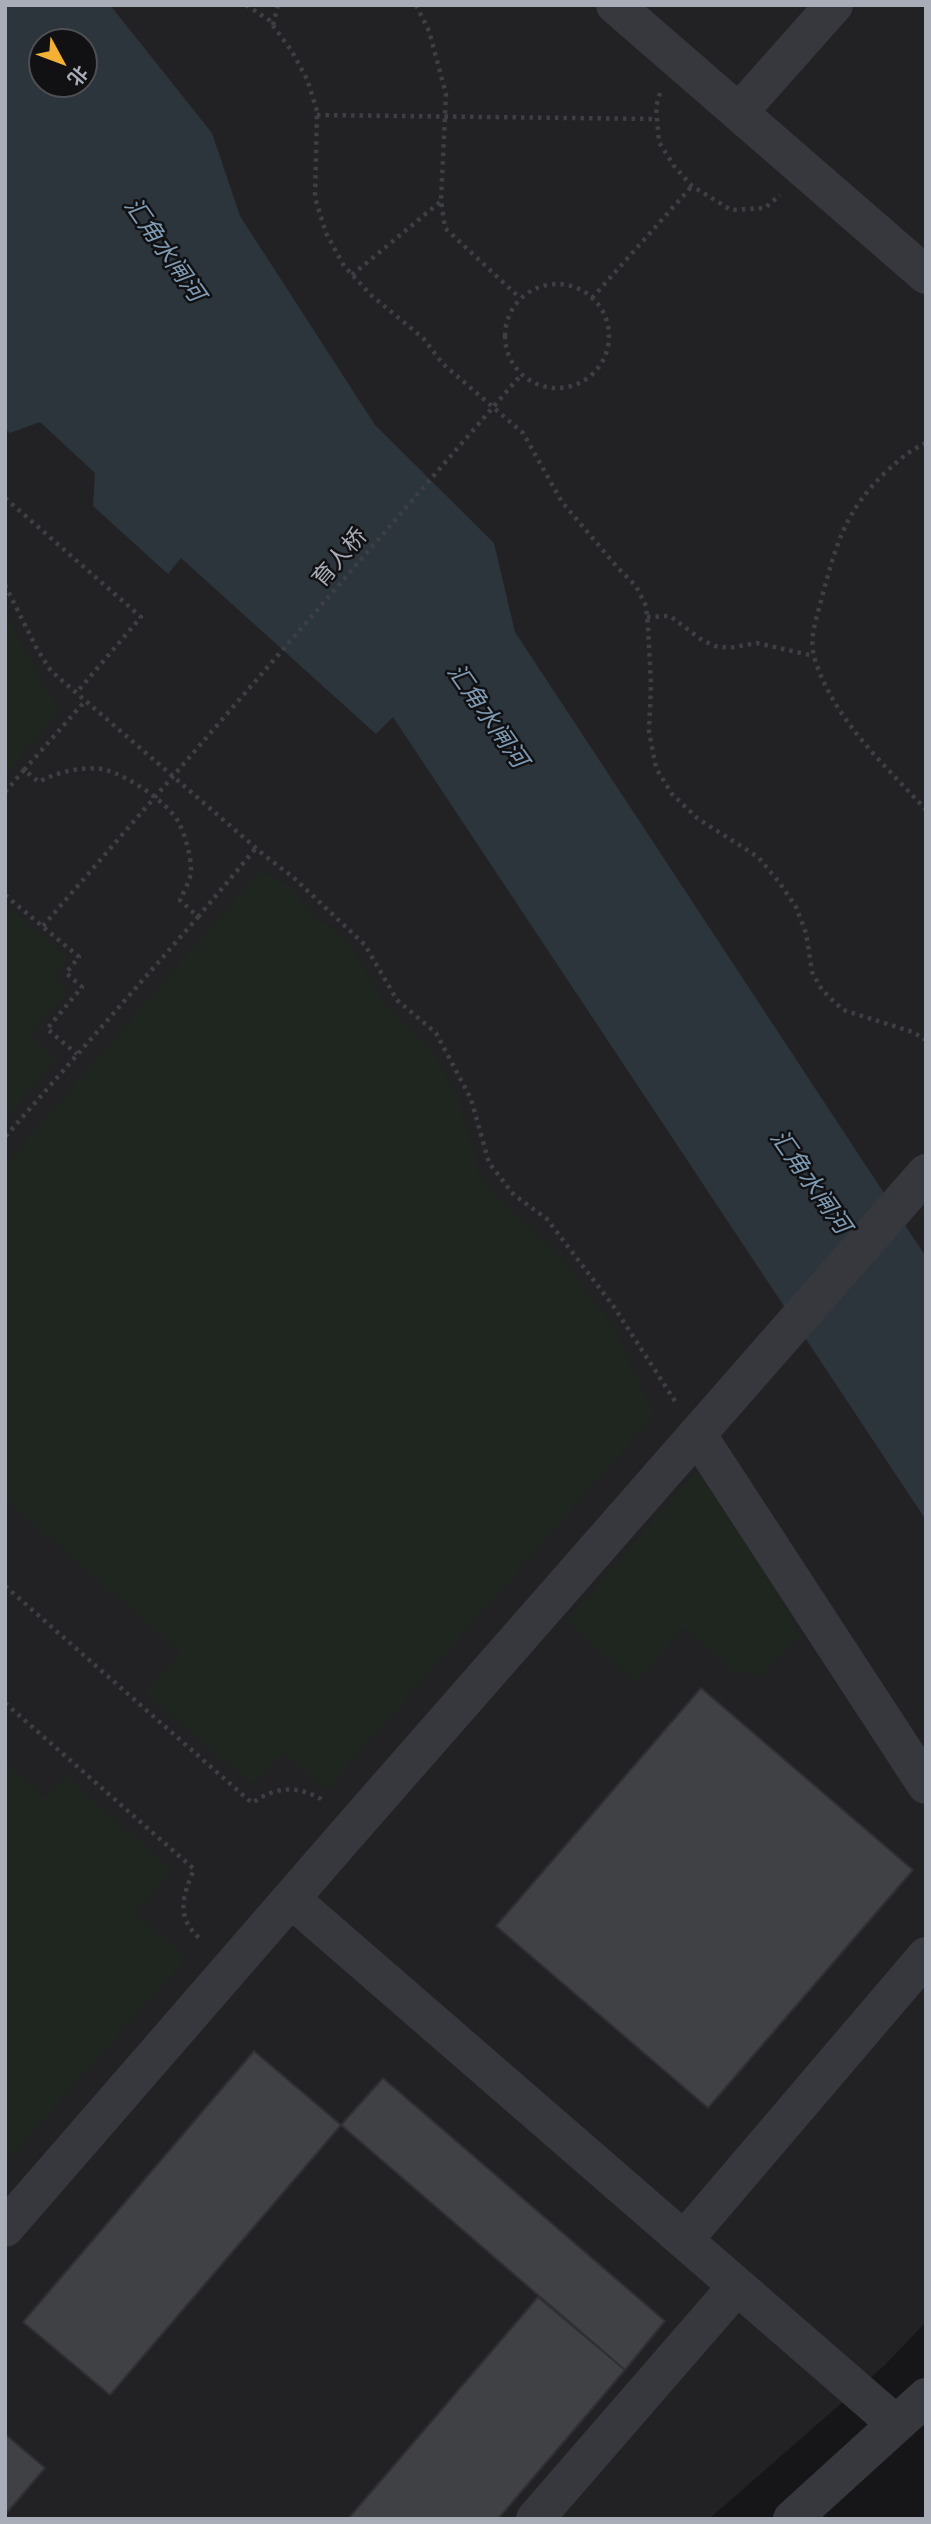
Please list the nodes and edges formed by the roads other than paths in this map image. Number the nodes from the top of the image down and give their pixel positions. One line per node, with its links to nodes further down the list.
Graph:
1 (615, 5): 3 (street)
2 (834, 5): 3 (street)
3 (739, 112): 4 (street)
4 (926, 275)
5 (918, 1182): 6 (street)
6 (697, 1434): 7 (street); 8 (street)
7 (926, 1785)
8 (291, 1899): 10 (street); 11 (street)
9 (926, 1956): 11 (street)
10 (5, 2228)
11 (684, 2240): 12 (street)
12 (737, 2286): 14 (street); 15 (street)
13 (926, 2397): 14 (street)
14 (896, 2424): 16 (street)
15 (535, 2519)
16 (792, 2519)

